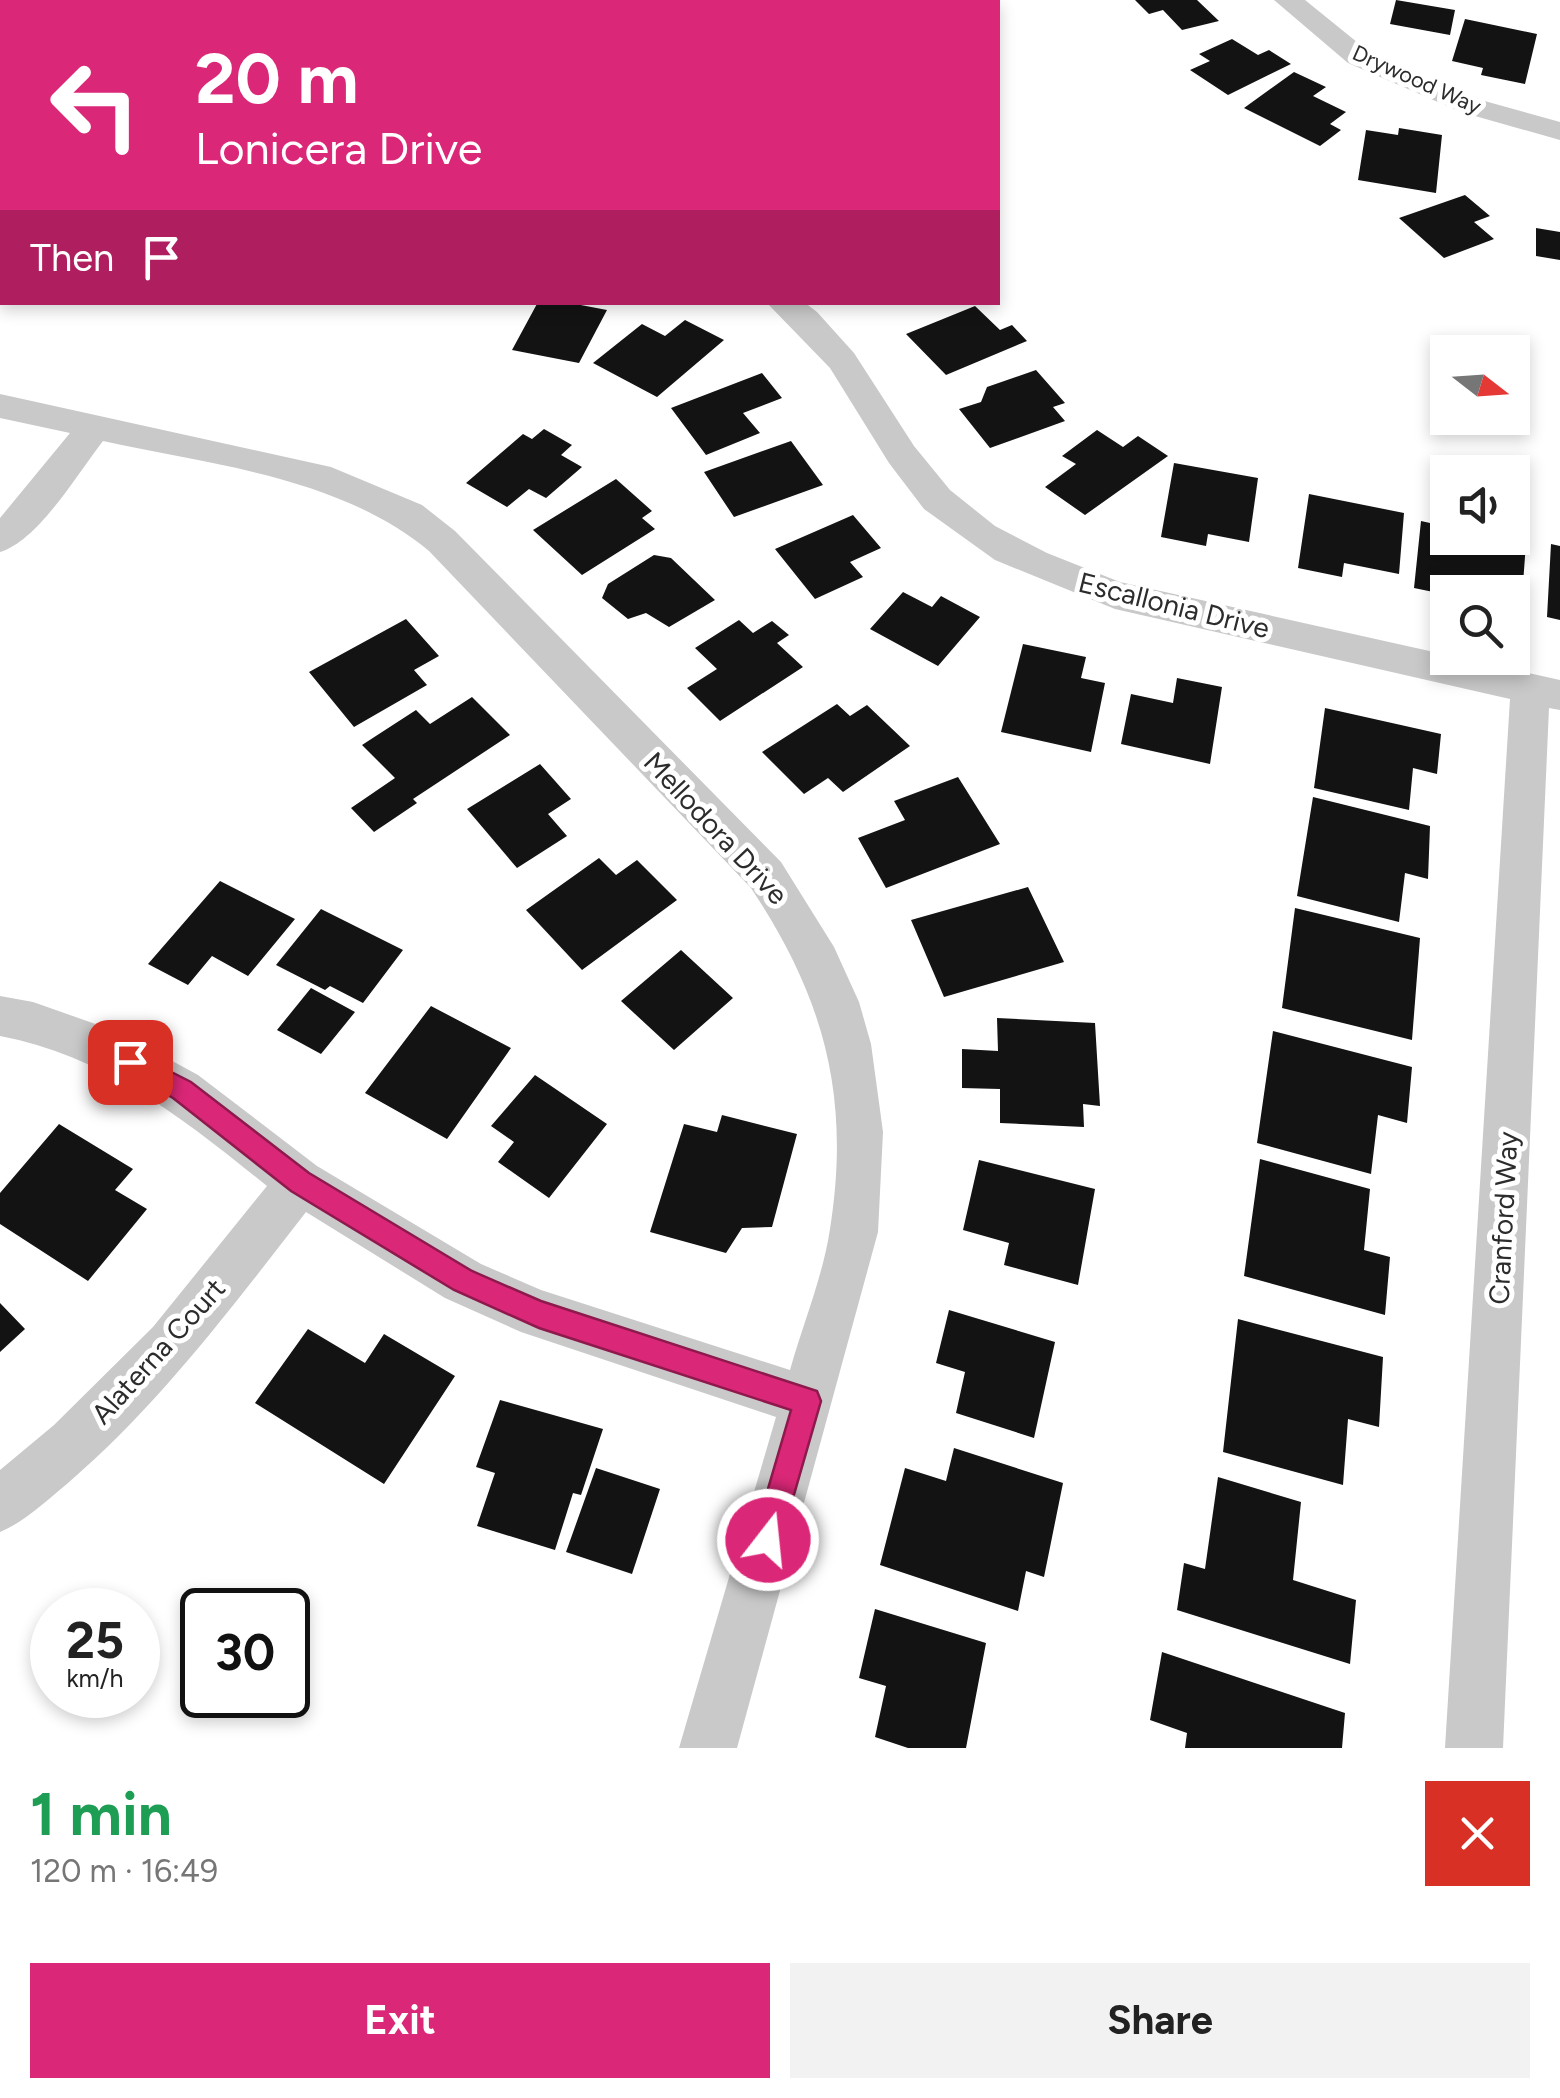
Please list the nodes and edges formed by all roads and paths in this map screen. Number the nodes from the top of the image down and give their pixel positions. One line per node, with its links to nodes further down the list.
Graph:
1 (1288, 0): 2 (street, Drywood Way)
2 (1560, 132)
3 (786, 305): 7 (street, Escallonia Drive)
4 (0, 406): 5 (street, Mellodora Drive)
5 (94, 428): 6 (street); 10 (street, Mellodora Drive)
6 (0, 539)
7 (1545, 692): 13 (street, Cranford Way)
8 (0, 1016): 9 (street)
9 (300, 1182): 10 (street); 11 (street, Alaterna Court)
10 (807, 1401): 12 (street, Mellodora Drive)
11 (0, 1505)
12 (708, 1748)
13 (1474, 1748)

